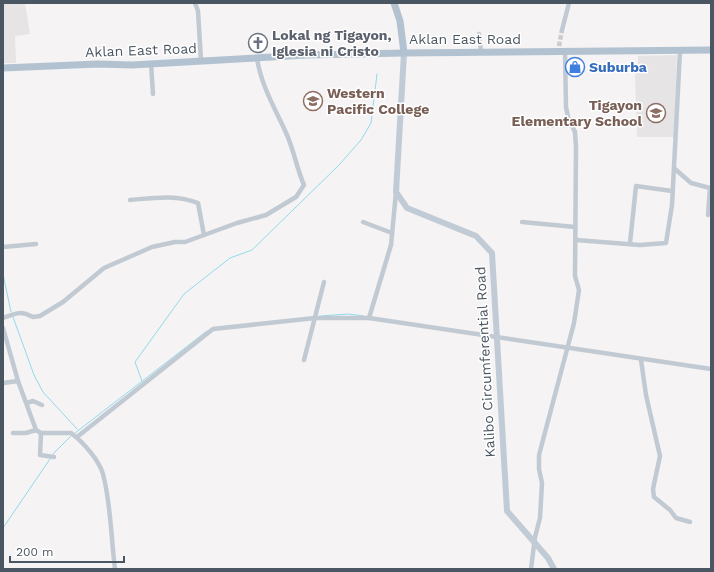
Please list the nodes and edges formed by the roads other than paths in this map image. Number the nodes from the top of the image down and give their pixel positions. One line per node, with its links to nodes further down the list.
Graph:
1 (195, 3): 12 (street)
2 (394, 3): 10 (main road)
3 (569, 3): 4 (street)
4 (562, 30)
5 (480, 34): 9 (street)
6 (561, 50): 8 (main road, Aklan East Road); 9 (main road, Aklan East Road); 17 (street)
7 (711, 50): 8 (main road, Aklan East Road)
8 (680, 51): 18 (street)
9 (481, 52): 10 (main road, Aklan East Road)
10 (404, 53): 11 (main road, Aklan East Road); 21 (main road)
11 (257, 58): 12 (main road, Aklan East Road); 28 (street)
12 (202, 60): 13 (main road, Aklan East Road)
13 (151, 63): 14 (main road, Aklan East Road); 15 (street)
14 (3, 68)
15 (153, 94)
16 (545, 125): 17 (street)
17 (572, 125): 26 (street)
18 (674, 169): 19 (street); 20 (street)
19 (711, 188): 23 (street)
20 (672, 191): 30 (street); 30 (street)
21 (396, 192): 27 (street); 38 (main road, Kalibo Circumferential Road)
22 (130, 200): 28 (street)
23 (708, 215)
24 (363, 222): 27 (street)
25 (522, 222): 26 (street)
26 (575, 226): 29 (street)
27 (392, 233): 36 (street)
28 (204, 235): 34 (street)
29 (576, 240): 30 (street); 39 (street)
30 (630, 243)
31 (36, 244): 32 (street)
32 (3, 247)
33 (324, 282): 35 (street)
34 (3, 318)
35 (315, 318): 36 (street); 40 (street); 50 (street)
36 (369, 318): 38 (street)
37 (3, 328): 43 (street)
38 (497, 338): 39 (street); 53 (main road, Kalibo Circumferential Road)
39 (568, 349): 41 (street); 53 (street)
40 (304, 360)
41 (641, 360): 42 (street); 52 (street)
42 (711, 369)
43 (18, 381): 44 (street); 45 (street)
44 (3, 383)
45 (27, 404): 46 (street); 47 (street)
46 (42, 405)
47 (36, 430): 48 (street); 49 (street)
48 (13, 433)
49 (41, 433): 50 (street); 51 (street)
50 (76, 437): 54 (street)
51 (54, 457)
52 (690, 522)
53 (534, 542): 55 (street); 56 (main road, Kalibo Circumferential Road)
54 (115, 569)
55 (531, 569)
56 (554, 569)

